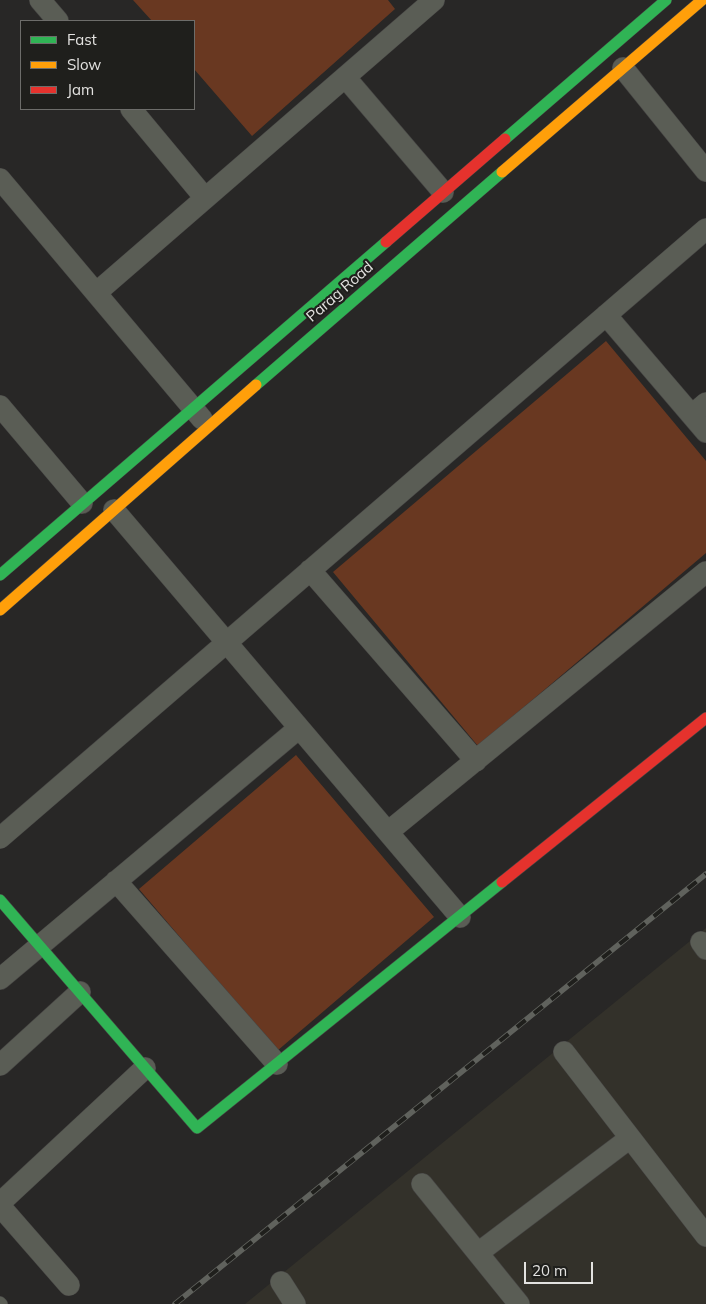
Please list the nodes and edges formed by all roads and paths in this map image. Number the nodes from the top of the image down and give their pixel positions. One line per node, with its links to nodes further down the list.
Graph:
1 (40, 0): 5 (street)
2 (434, 0): 7 (street)
3 (666, 0): 11 (street, Parag Road)
4 (697, 2): 6 (street, Parag Road)
5 (57, 20)
6 (623, 68): 9 (street); 19 (street, Parag Road)
7 (345, 77): 11 (street); 12 (street)
8 (132, 110): 12 (street)
9 (706, 170)
10 (0, 179): 14 (street)
11 (443, 192): 17 (street, Parag Road)
12 (205, 198): 14 (street)
13 (706, 229): 15 (street)
14 (96, 293): 17 (street)
15 (606, 315): 18 (street); 23 (street)
16 (0, 406): 21 (street)
17 (193, 408): 19 (street); 21 (street, Parag Road)
18 (699, 409): 20 (street)
19 (208, 427): 22 (street, Parag Road)
20 (706, 432)
21 (82, 503): 25 (street, Parag Road)
22 (114, 510): 26 (street, Parag Road); 27 (street)
23 (310, 570): 27 (street); 30 (street)
24 (706, 572): 30 (street)
25 (0, 575)
26 (0, 610)
27 (226, 642): 29 (street); 32 (street)
28 (706, 718): 35 (street)
29 (299, 728): 31 (street); 33 (street)
30 (476, 761): 31 (street)
31 (388, 832): 35 (street)
32 (0, 838)
33 (116, 882): 36 (street); 40 (street)
34 (0, 900): 36 (street)
35 (460, 917): 40 (street)
36 (40, 946): 37 (street); 38 (street)
37 (0, 980)
38 (80, 992): 41 (street); 42 (street)
39 (564, 1052): 43 (street)
40 (277, 1064): 42 (street)
41 (0, 1065)
42 (146, 1068): 45 (street)
43 (630, 1138): 46 (street); 47 (street)
44 (422, 1184): 47 (street)
45 (0, 1204): 49 (street)
46 (706, 1236)
47 (478, 1254): 51 (street)
48 (281, 1282): 50 (street)
49 (69, 1285)
50 (295, 1304)
51 (519, 1304)

